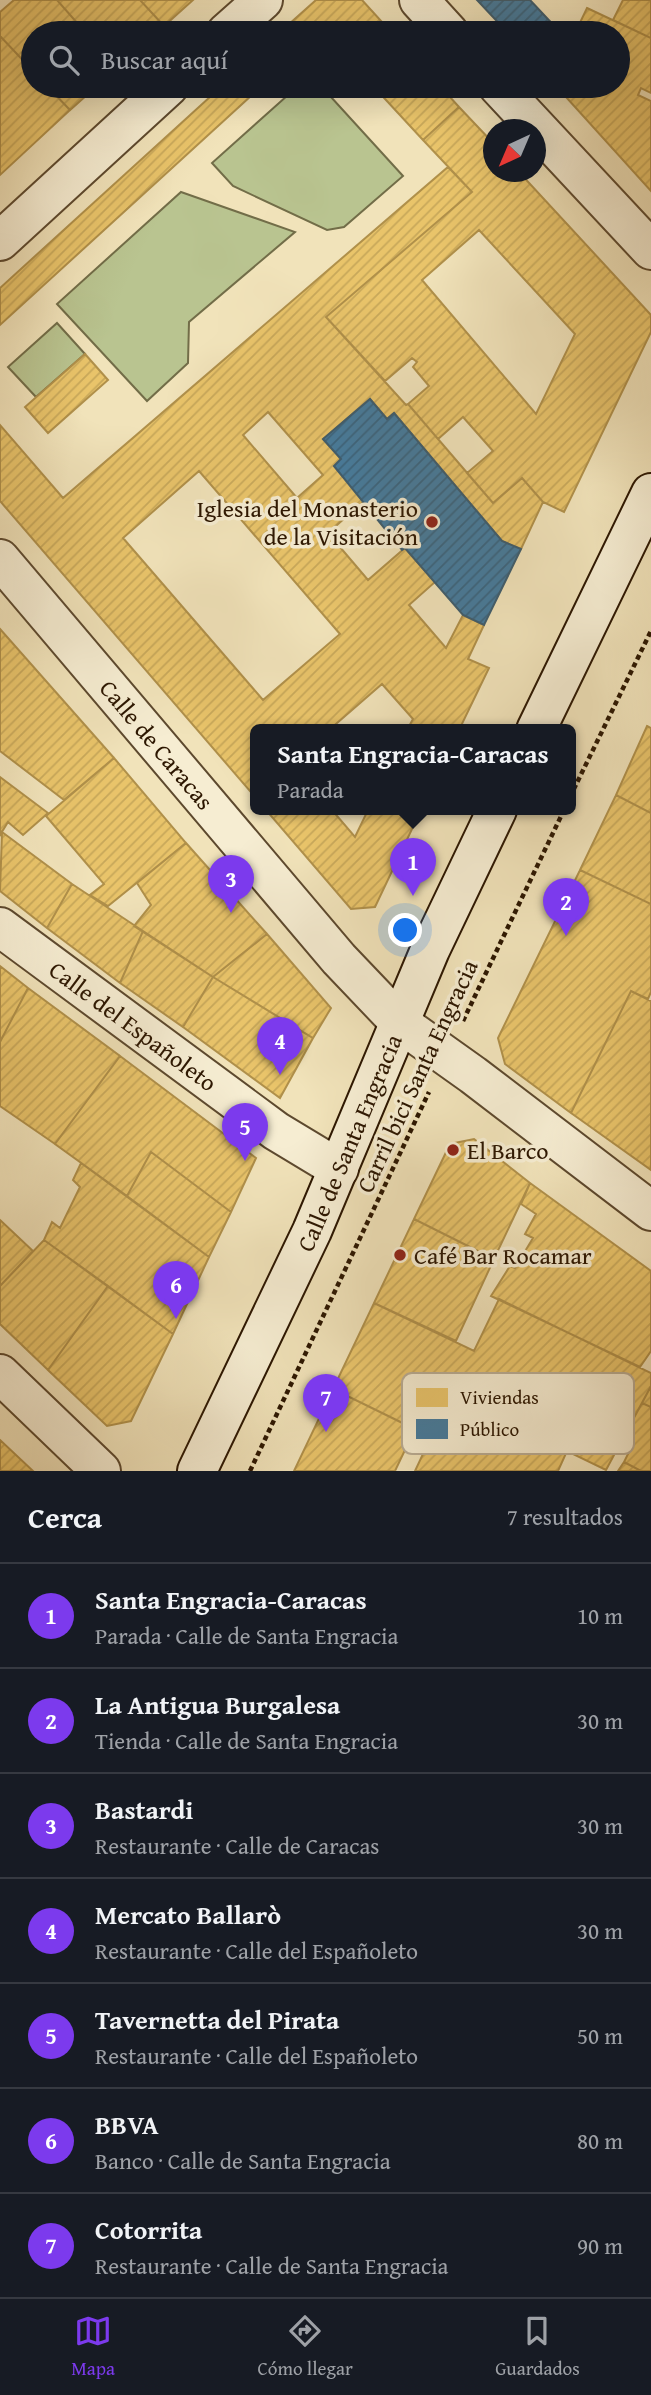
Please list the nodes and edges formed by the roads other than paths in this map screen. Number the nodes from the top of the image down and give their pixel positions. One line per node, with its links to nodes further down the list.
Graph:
1 (263, 0): 3 (street)
2 (418, 0): 4 (street)
3 (239, 21)
4 (438, 21)
5 (156, 98): 7 (street)
6 (509, 98): 8 (street)
7 (0, 241)
8 (651, 250)
9 (651, 493): 11 (street)
10 (0, 559): 14 (street, Calle de Caracas)
11 (539, 724)
12 (496, 815): 14 (street, Calle de Santa Engracia)
13 (0, 927): 15 (street, Calle del Españoleto)
14 (400, 1023): 15 (street, Calle de Santa Engracia); 16 (street, Calle de Caracas)
15 (339, 1169): 19 (street, Calle de Santa Engracia)
16 (651, 1211)
17 (0, 1374): 18 (street)
18 (102, 1471)
19 (197, 1471)

